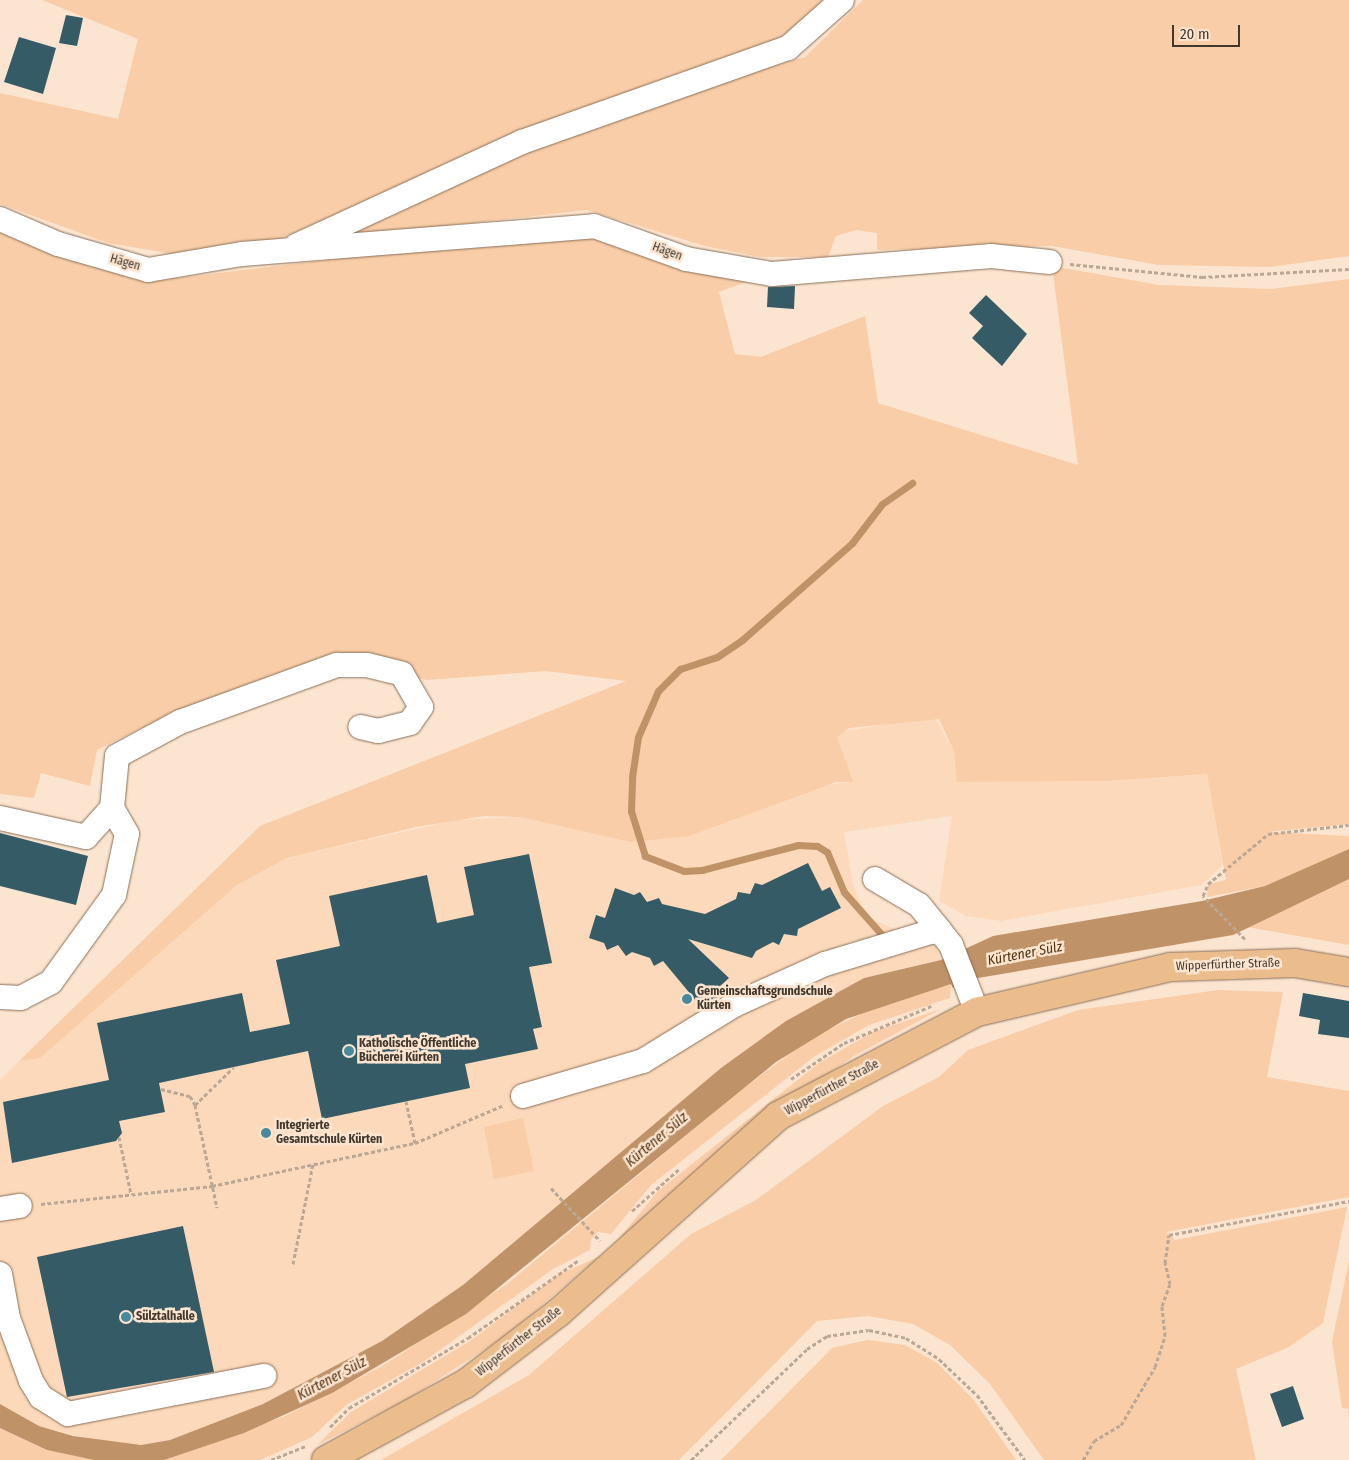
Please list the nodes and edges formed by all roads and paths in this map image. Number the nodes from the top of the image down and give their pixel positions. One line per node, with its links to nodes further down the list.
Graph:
1 (842, 0): 3 (street, Hägen)
2 (0, 219): 3 (street, Hägen)
3 (286, 251): 4 (street, Hägen)
4 (1050, 262): 5 (path)
5 (1349, 270)
6 (360, 727): 7 (street)
7 (112, 808): 8 (street); 14 (street)
8 (0, 818)
9 (1349, 825): 11 (path)
10 (875, 879): 12 (street)
11 (1237, 935)
12 (940, 936): 15 (street); 20 (street)
13 (1349, 972): 15 (main road, Wipperfürther Straße)
14 (0, 997)
15 (974, 1004): 42 (main road, Wipperfürther Straße)
16 (939, 1005): 18 (path)
17 (234, 1067): 22 (path)
18 (788, 1081)
19 (161, 1089): 22 (path)
20 (524, 1096): 24 (path)
21 (406, 1101): 24 (path)
22 (195, 1105): 27 (path)
23 (119, 1137): 29 (path)
24 (415, 1143): 25 (path)
25 (313, 1164): 27 (path); 38 (path)
26 (684, 1164): 33 (path)
27 (212, 1186): 29 (path); 32 (path)
28 (551, 1188): 35 (path)
29 (131, 1194): 31 (path)
30 (1349, 1201): 46 (path)
31 (10, 1208)
32 (217, 1208)
33 (627, 1216)
34 (609, 1242): 35 (path)
35 (604, 1245): 36 (path)
36 (600, 1249)
37 (586, 1257): 41 (path)
38 (293, 1264)
39 (0, 1274): 40 (street)
40 (264, 1376)
41 (326, 1432)
42 (320, 1451): 43 (path)
43 (271, 1460)
44 (691, 1460): 45 (path)
45 (1025, 1460)
46 (1083, 1460)

